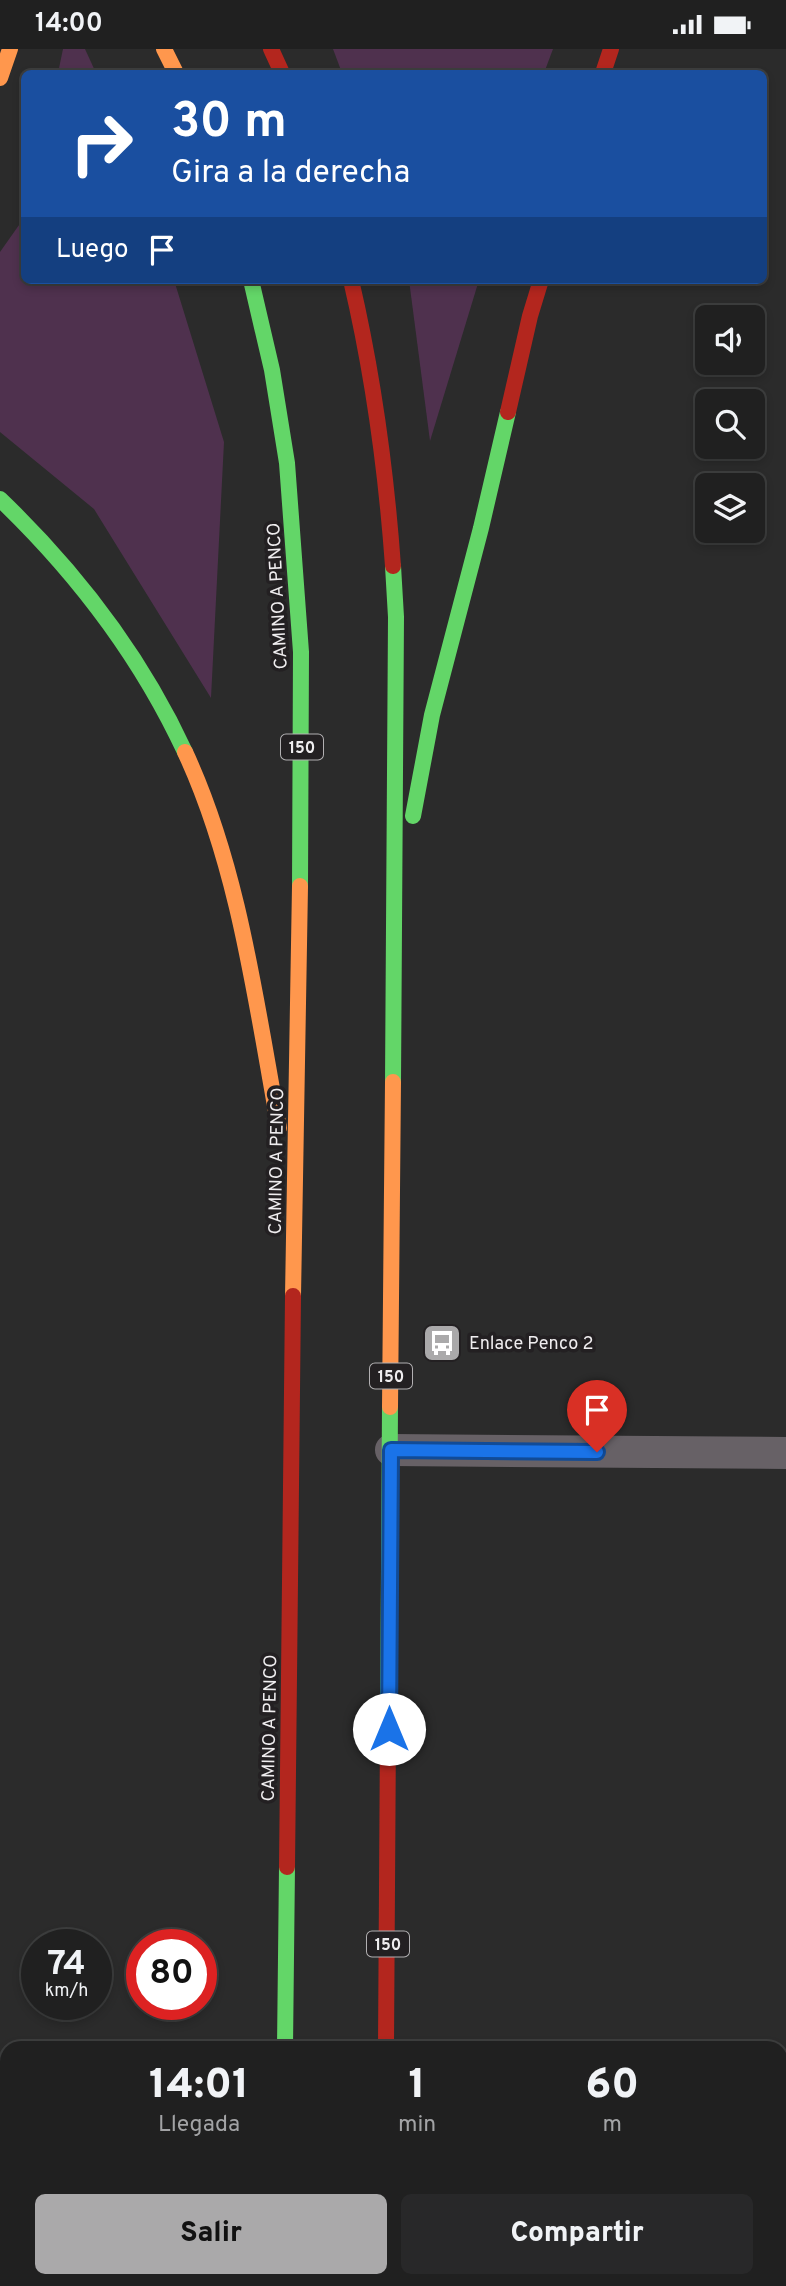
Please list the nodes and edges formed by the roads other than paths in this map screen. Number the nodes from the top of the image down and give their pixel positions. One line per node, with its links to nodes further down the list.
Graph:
1 (10, 49): 8 (highway)
2 (164, 49): 5 (highway)
3 (271, 49): 6 (highway)
4 (611, 49): 7 (highway)
5 (174, 70)
6 (281, 70)
7 (605, 70)
8 (0, 78)
9 (252, 284): 14 (highway, CAMINO A PENCO / 150)
10 (352, 284): 13 (highway, 150)
11 (540, 284): 13 (highway)
12 (0, 499): 14 (highway)
13 (395, 911): 15 (highway, 150)
14 (294, 1218): 17 (highway, CAMINO A PENCO / 150)
15 (391, 1450): 16 (lane); 18 (highway, 150)
16 (786, 1453)
17 (285, 2041)
18 (386, 2041)

